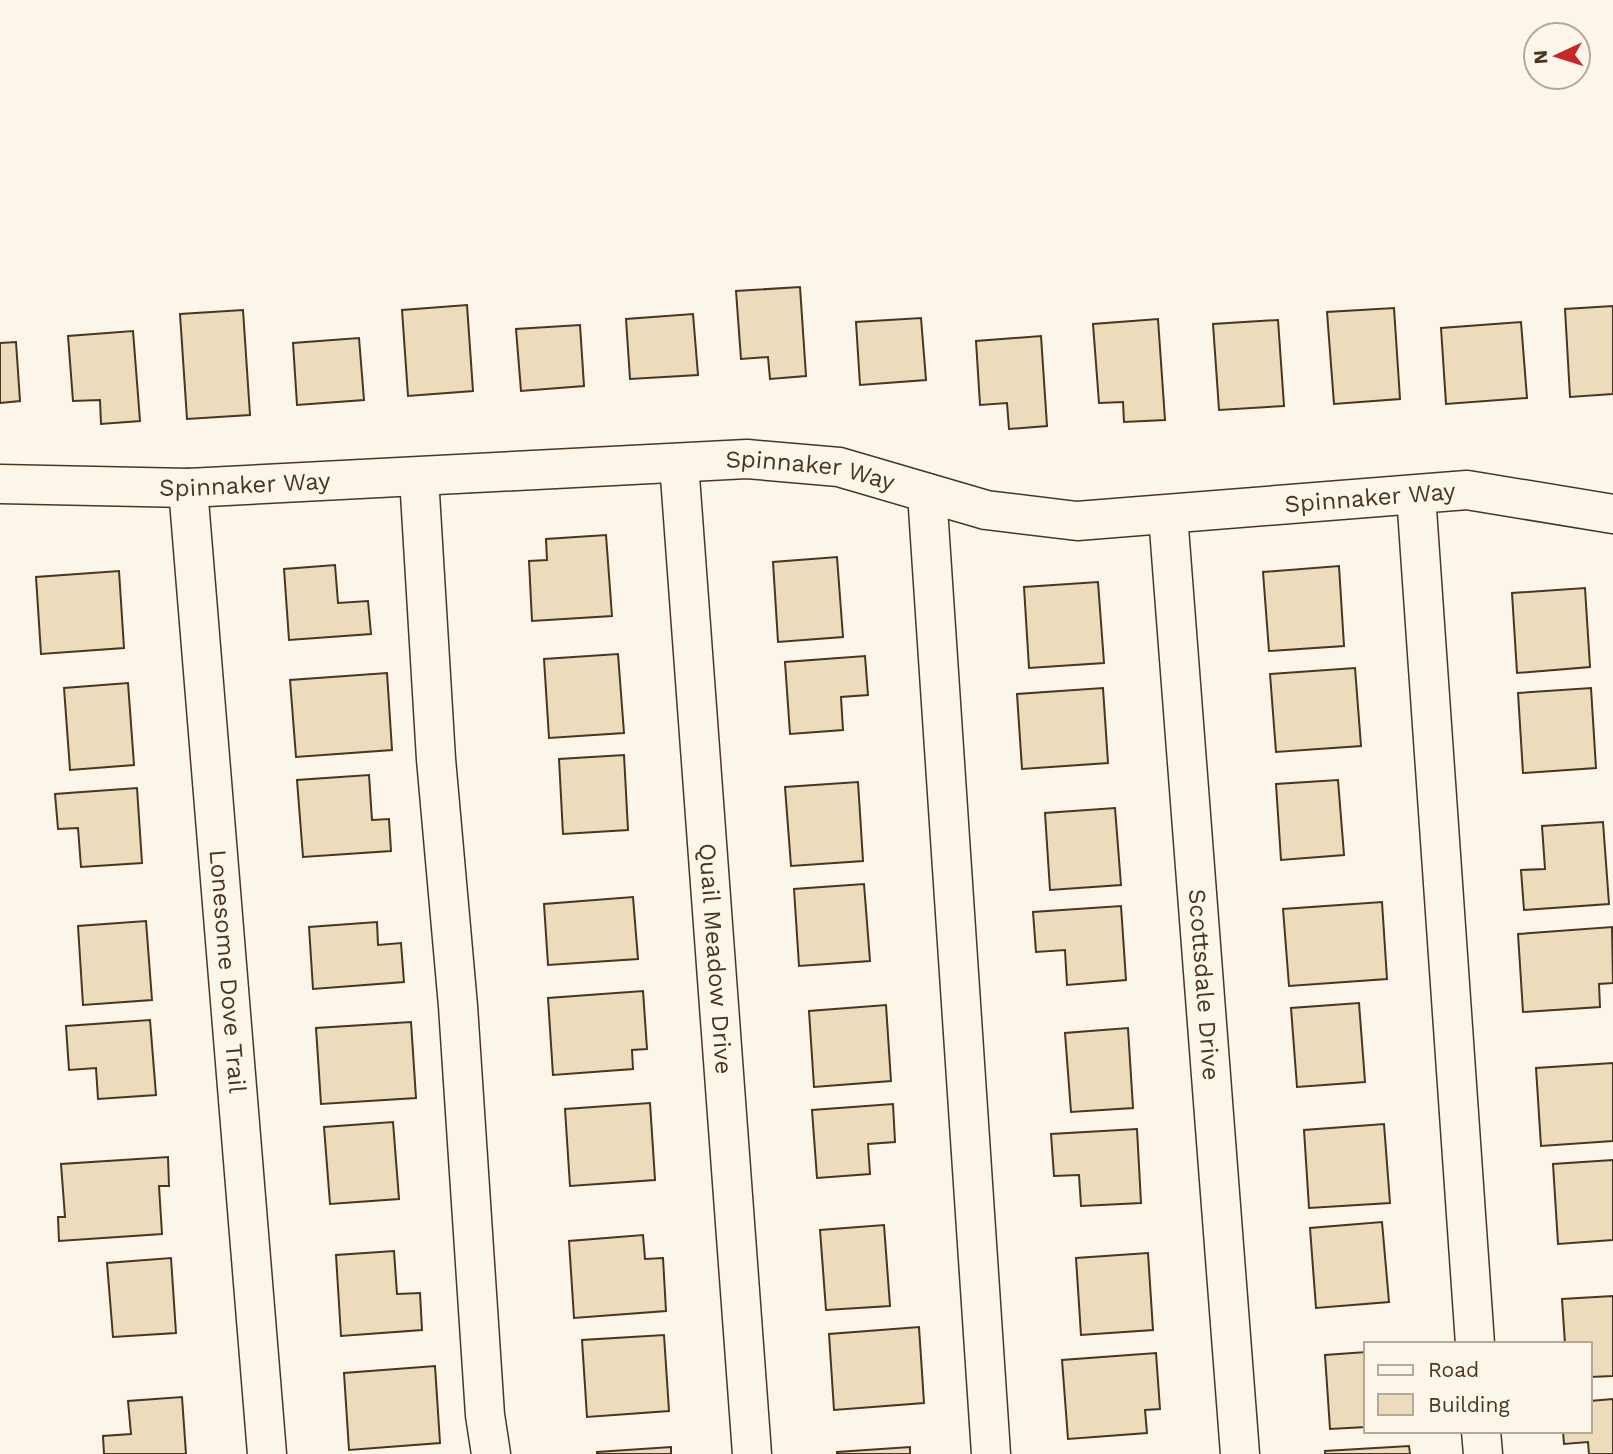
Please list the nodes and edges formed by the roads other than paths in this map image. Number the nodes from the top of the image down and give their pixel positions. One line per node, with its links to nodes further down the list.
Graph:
1 (679, 463): 2 (street, Spinnaker Way); 5 (street, Spinnaker Way); 13 (street, Quail Meadow Drive)
2 (419, 477): 4 (street, Spinnaker Way); 12 (street)
3 (0, 484): 4 (street, Spinnaker Way)
4 (188, 488): 11 (street, Lonesome Dove Trail)
5 (927, 492): 8 (street, Spinnaker Way); 14 (street)
6 (1416, 495): 7 (street, Spinnaker Way); 8 (street, Spinnaker Way); 9 (street)
7 (1613, 514)
8 (1168, 515): 15 (street, Scottsdale Drive)
9 (1475, 1342)
10 (1481, 1433): 16 (street)
11 (267, 1454)
12 (491, 1454)
13 (752, 1454)
14 (991, 1454)
15 (1240, 1454)
16 (1483, 1454)

